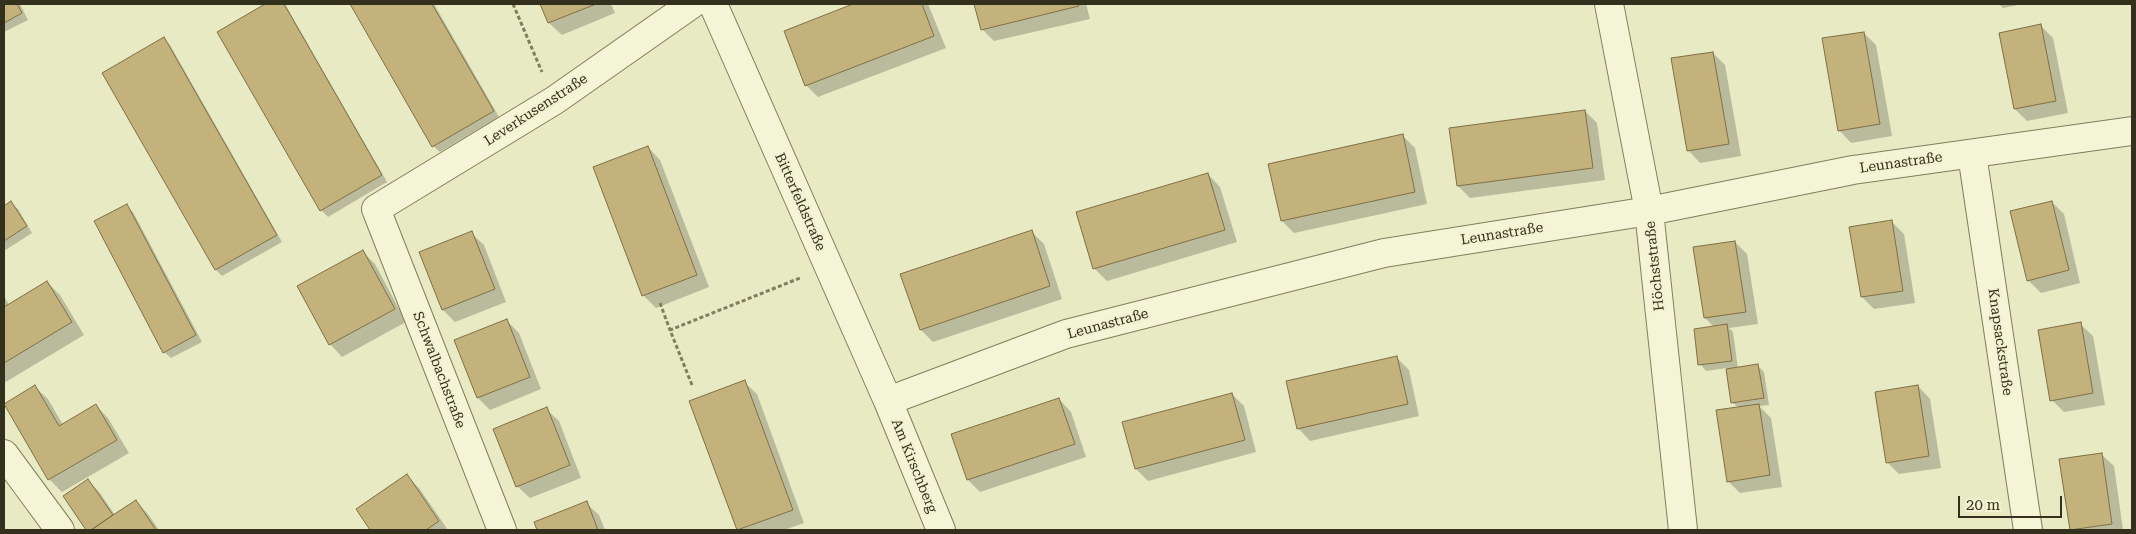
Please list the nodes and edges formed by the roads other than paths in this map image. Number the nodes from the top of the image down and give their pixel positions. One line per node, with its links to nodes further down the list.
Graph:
1 (692, 4): 6 (street, Leverkusenstraße)
2 (713, 4): 8 (street, Bitterfeldstraße)
3 (1609, 4): 7 (street, Höchststraße)
4 (2132, 131): 5 (street, Leunastraße)
5 (1972, 154): 7 (street, Leunastraße); 14 (street, Knapsackstraße)
6 (376, 209): 11 (street, Schwalbachstraße)
7 (1649, 211): 8 (street, Leunastraße); 13 (street, Höchststraße)
8 (888, 401): 12 (street, Am Kirschberg)
9 (4, 454): 10 (street)
10 (60, 530)
11 (502, 530)
12 (941, 530)
13 (1683, 530)
14 (2028, 530)

